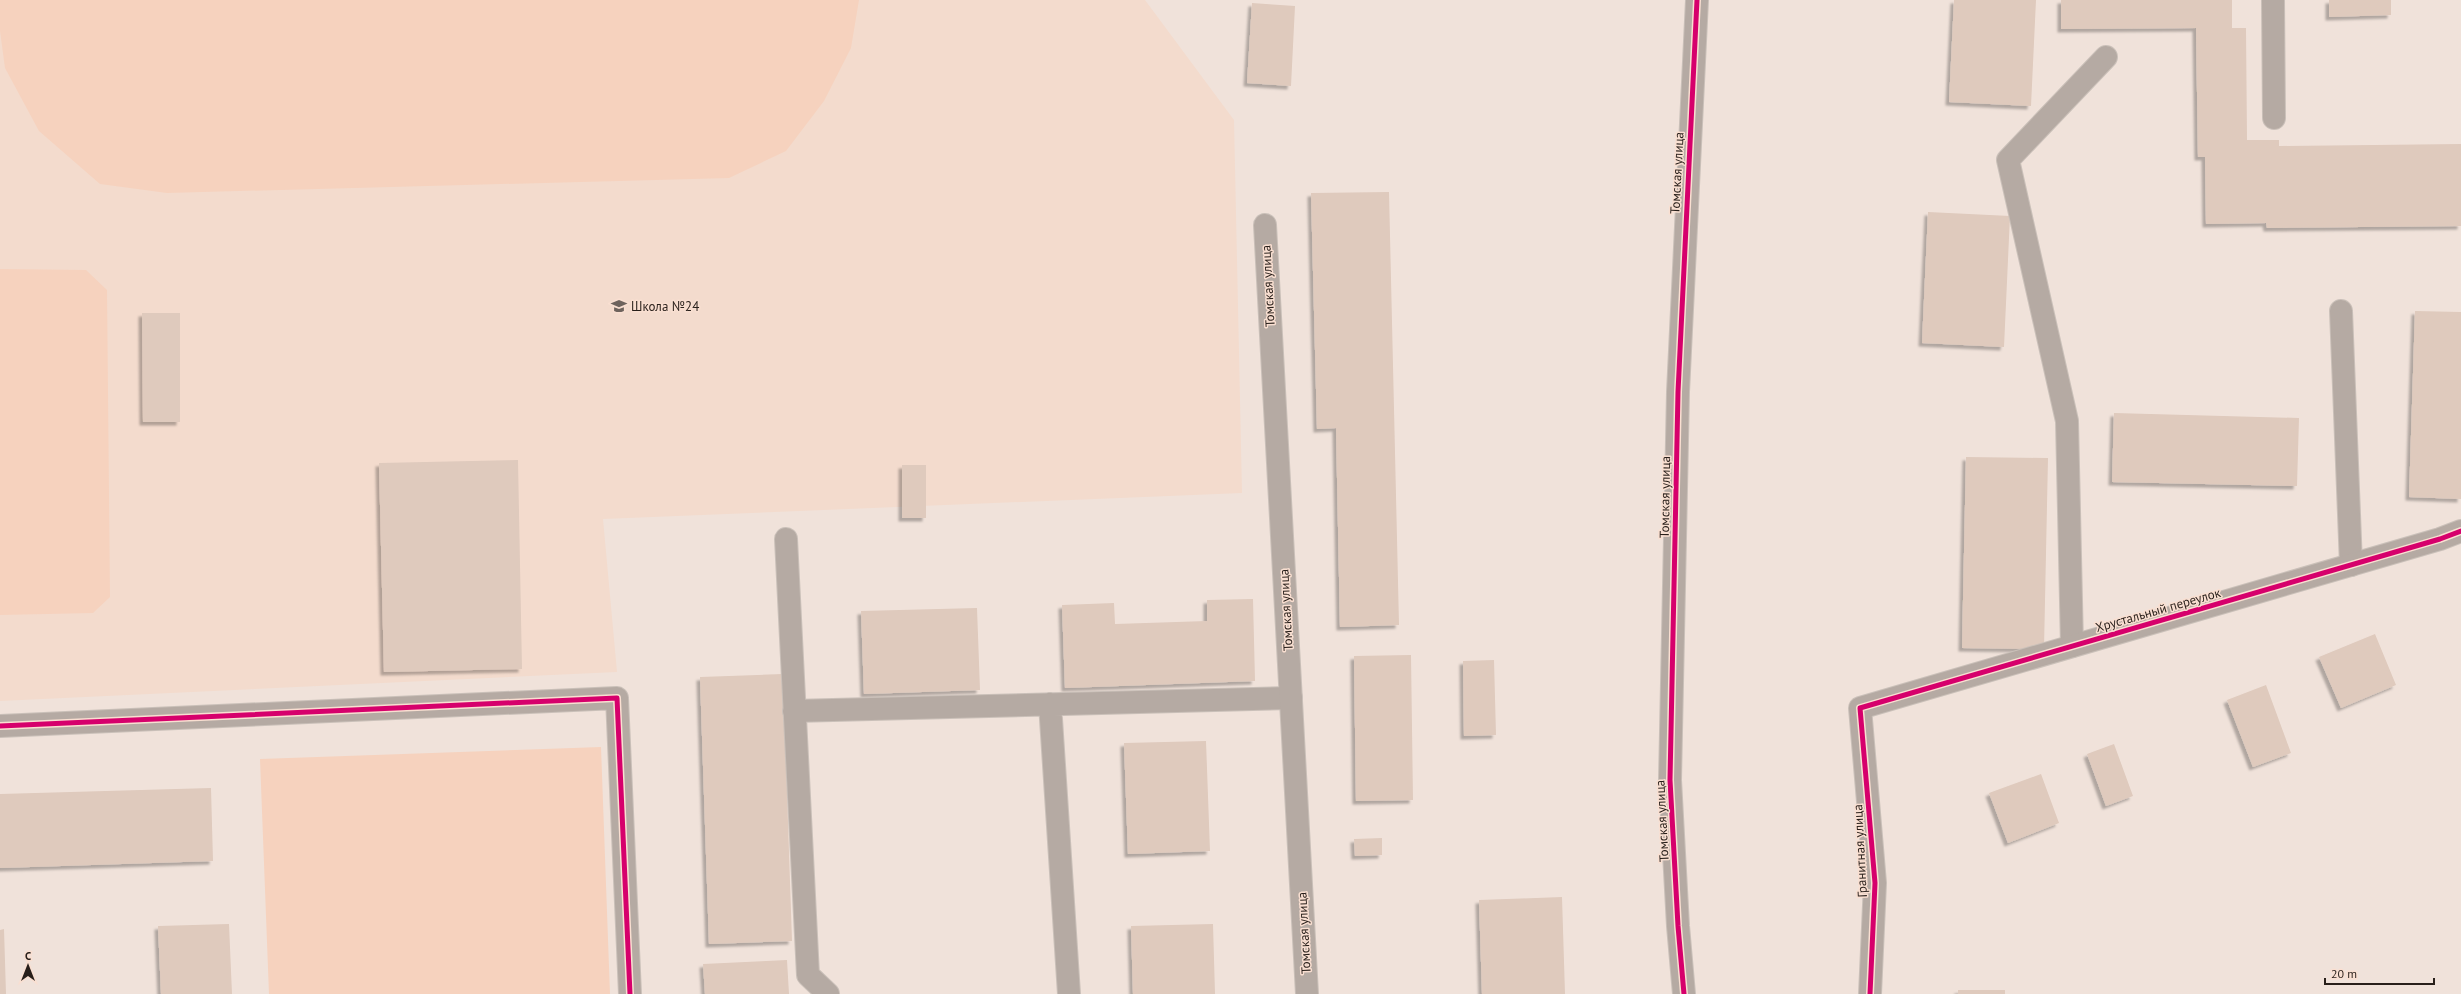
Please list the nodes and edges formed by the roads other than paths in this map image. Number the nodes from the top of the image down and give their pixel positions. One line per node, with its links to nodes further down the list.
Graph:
1 (1697, 0): 20 (street, Томская улица)
2 (2273, 0): 4 (street)
3 (2106, 57): 10 (street)
4 (2274, 118)
5 (1265, 225): 11 (street, Томская улица)
6 (2341, 311): 9 (street)
7 (2461, 531): 9 (street, Хрустальный переулок)
8 (786, 540): 14 (street)
9 (2351, 565): 10 (street, Хрустальный переулок)
10 (2072, 646): 13 (street, Хрустальный переулок)
11 (1291, 698): 12 (street); 19 (street, Томская улица)
12 (1050, 704): 14 (street); 18 (street)
13 (1860, 708): 21 (street, Гранитная улица)
14 (794, 711): 17 (street)
15 (0, 726): 16 (street)
16 (630, 994)
17 (828, 994)
18 (1069, 994)
19 (1307, 994)
20 (1684, 994)
21 (1870, 994)

